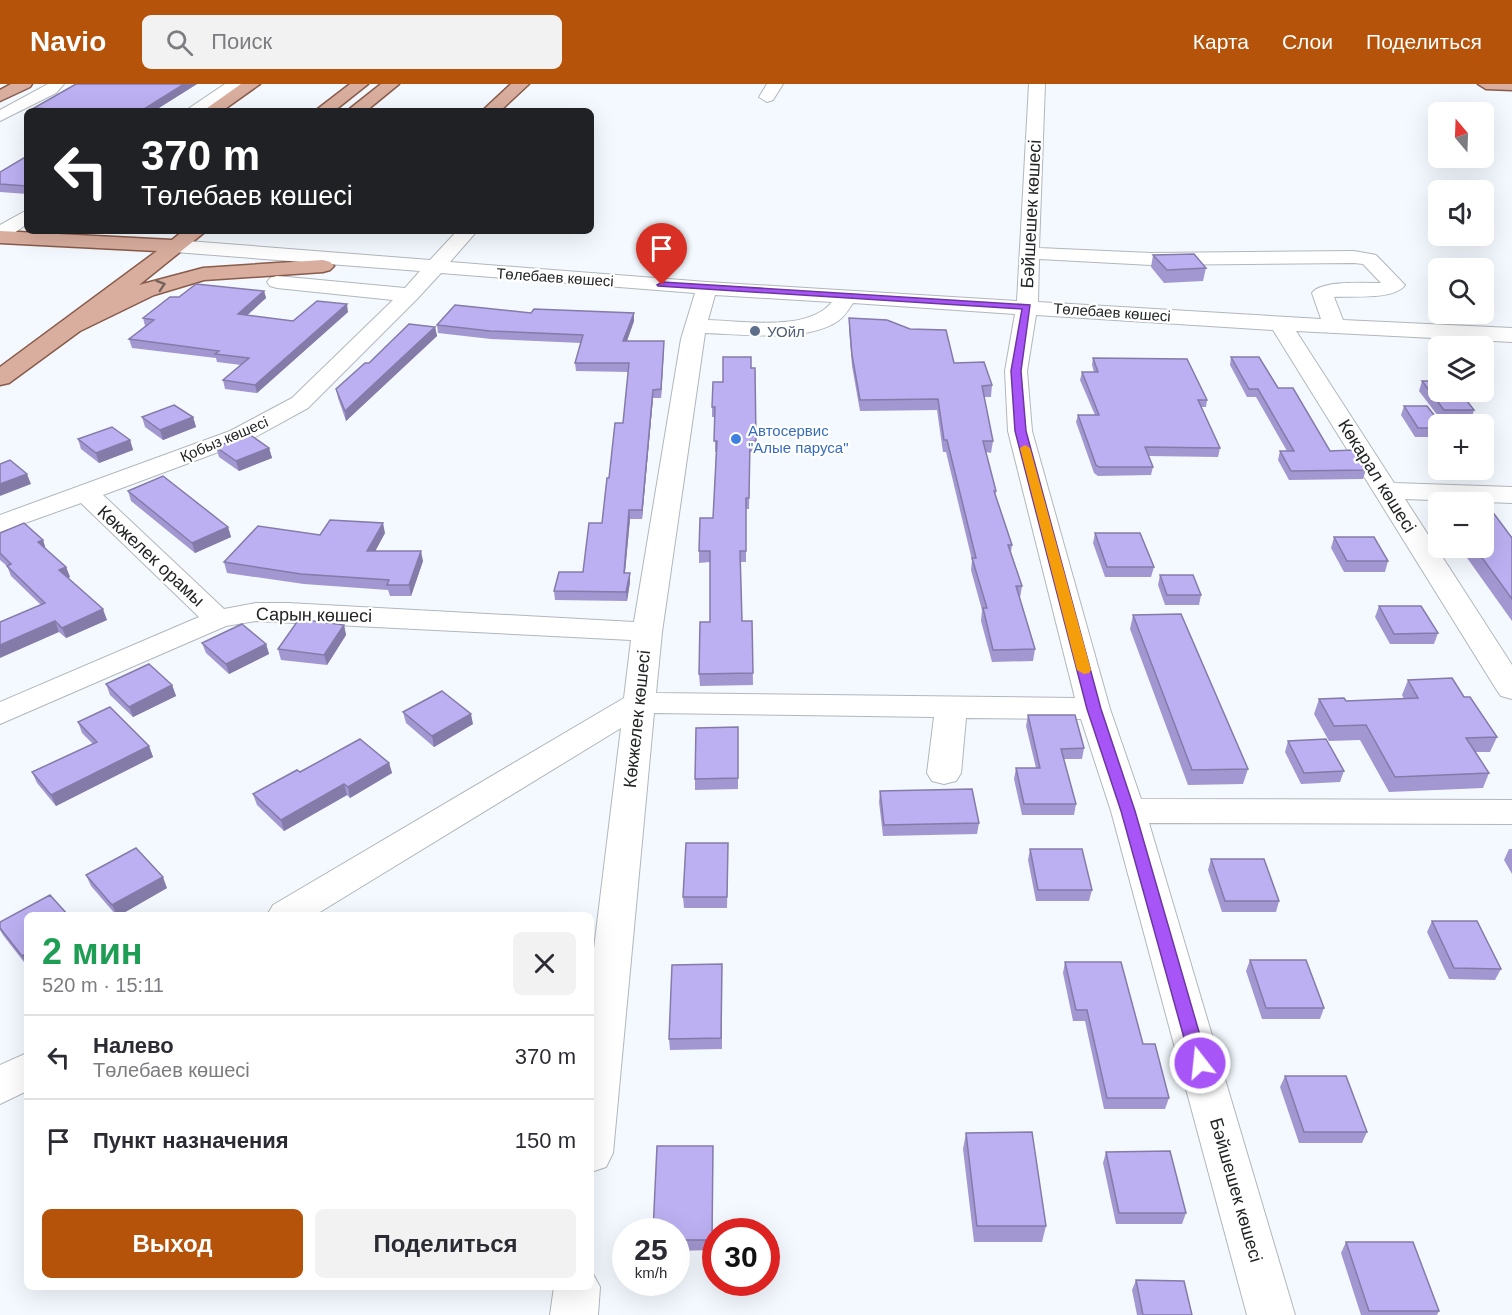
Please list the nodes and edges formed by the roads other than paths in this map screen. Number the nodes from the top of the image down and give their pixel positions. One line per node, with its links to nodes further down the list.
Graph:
1 (56, 84): 19 (street)
2 (236, 84): 13 (street)
3 (252, 84): 14 (main road)
4 (360, 84): 15 (main road)
5 (391, 84): 16 (main road)
6 (503, 84): 17 (main road)
7 (521, 84): 18 (main road)
8 (1037, 84): 26 (street, Бәйшешек көшесі)
9 (1486, 84): 10 (main road)
10 (1512, 85)
11 (12, 90): 12 (street)
12 (0, 108)
13 (198, 108)
14 (216, 108)
15 (327, 108)
16 (360, 108)
17 (476, 108)
18 (493, 108)
19 (0, 116)
20 (24, 218): 23 (street)
21 (189, 234): 25 (main road)
22 (464, 234): 28 (street, Қобыз көшесі)
23 (0, 235): 25 (main road, Төлебаев көшесі)
24 (0, 243): 25 (main road, Төлебаев көшесі)
25 (155, 248): 27 (street, Төлебаев көшесі); 28 (street, Төлебаев көшесі); 36 (main road); 40 (main road)
26 (1029, 253): 33 (street, Бәйшешек көшесі); 37 (street)
27 (323, 266): 28 (street, Төлебаев көшесі); 36 (main road, one-way to 27)
28 (430, 267): 30 (street, Төлебаев көшесі); 31 (street, Қобыз көшесі)
29 (277, 282): 31 (street)
30 (707, 288): 32 (street, Төлебаев көшесі); 35 (street, Көкжелек көшесі)
31 (410, 295): 44 (street, Қобыз көшесі)
32 (848, 296): 33 (street, Төлебаев көшесі); 35 (street)
33 (1027, 306): 34 (street, Төлебаев көшесі); 52 (street, Бәйшешек көшесі)
34 (1280, 324): 37 (street, Төлебаев көшесі); 43 (street, Көкарал көшесі)
35 (695, 326): 48 (street, Көкжелек көшесі)
36 (70, 327): 39 (main road)
37 (1335, 327): 38 (street, Төлебаев көшесі)
38 (1512, 335)
39 (42, 349): 41 (main road); 42 (main road)
40 (0, 356)
41 (0, 378)
42 (0, 396)
43 (1386, 491): 45 (street); 49 (street, Көкарал көшесі)
44 (84, 492): 46 (street, Қобыз көшесі); 47 (street, Көкжелек орамы)
45 (1512, 495)
46 (0, 524)
47 (218, 619): 48 (street, Сарын көшесі); 53 (street, Сарын көшесі)
48 (647, 632): 50 (street, Көкжелек көшесі)
49 (1512, 689)
50 (639, 703): 51 (street); 57 (street); 60 (street, Көкжелек көшесі)
51 (951, 707): 52 (street); 54 (street)
52 (1094, 709): 55 (street, Бәйшешек көшесі)
53 (0, 714)
54 (944, 773)
55 (1128, 811): 56 (street); 63 (street, Бәйшешек көшесі)
56 (1512, 812)
57 (291, 912)
58 (24, 1072): 59 (street)
59 (0, 1086)
60 (594, 1125)
61 (577, 1290): 62 (street)
62 (574, 1315)
63 (1271, 1315)

